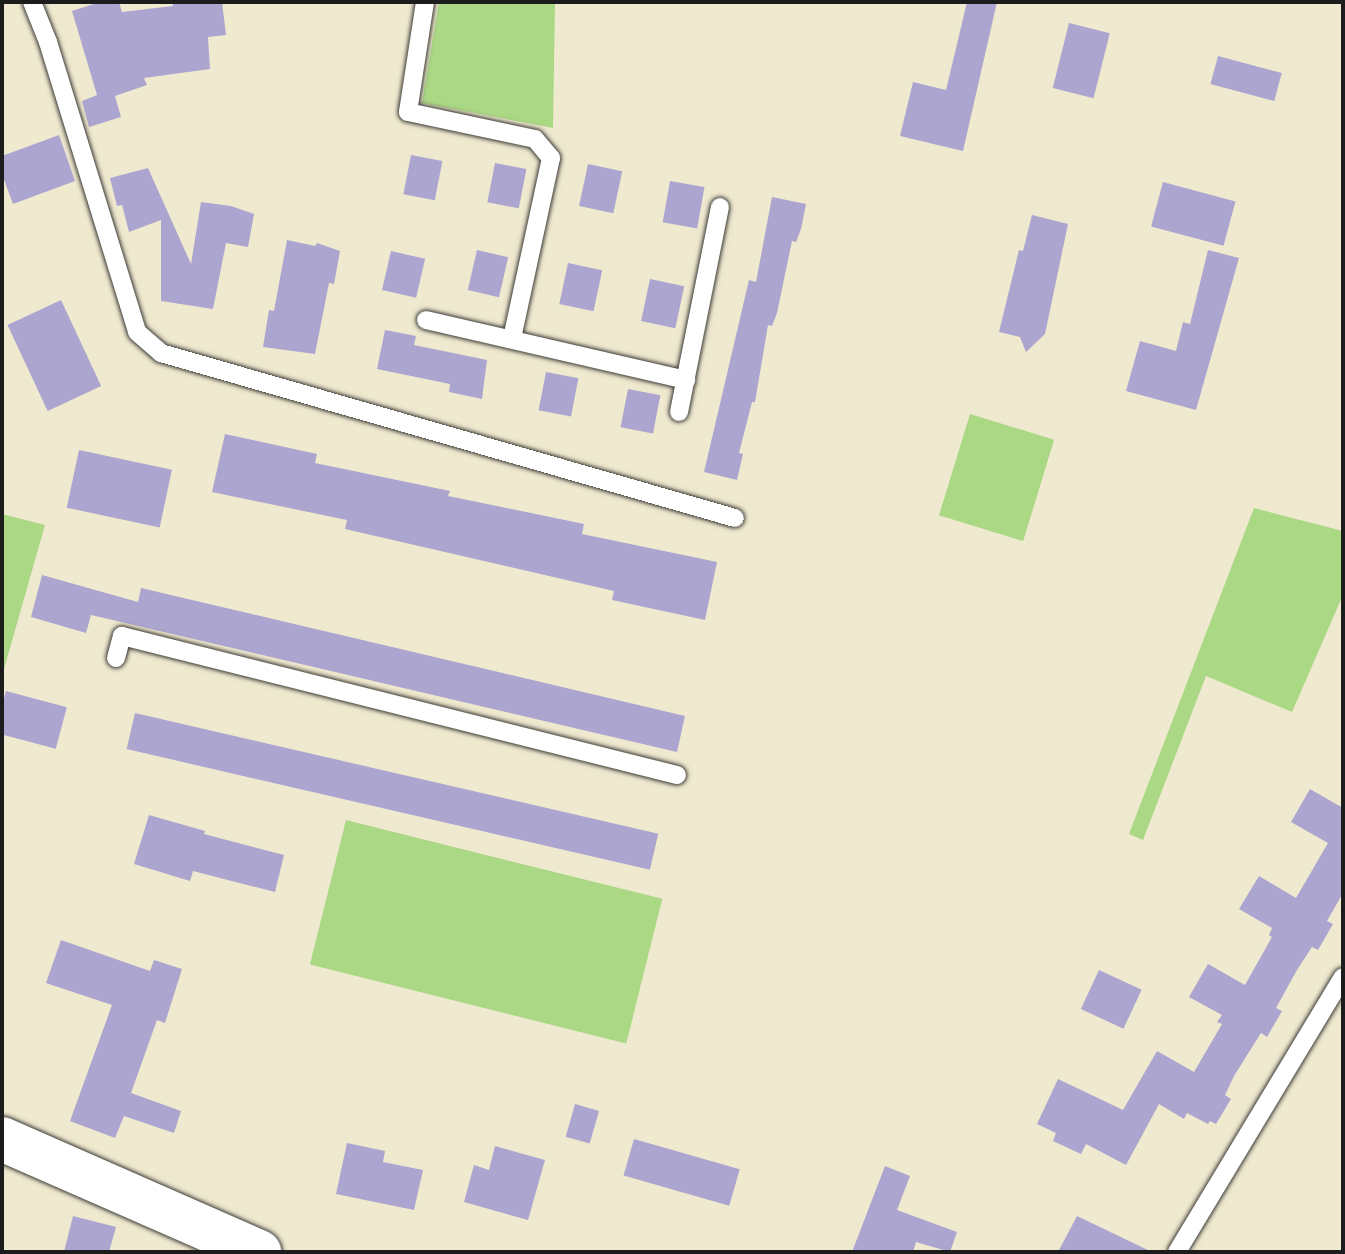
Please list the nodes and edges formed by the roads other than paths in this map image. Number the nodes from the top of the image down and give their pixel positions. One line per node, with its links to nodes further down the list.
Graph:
1 (32, 2): 8 (lane)
2 (425, 2): 5 (lane)
3 (720, 207): 6 (lane)
4 (426, 320): 5 (lane)
5 (512, 339): 6 (lane)
6 (686, 380): 7 (lane)
7 (679, 412)
8 (735, 518)
9 (116, 658): 10 (lane)
10 (677, 775)
11 (1343, 977): 14 (lane)
12 (2, 1139): 13 (main road)
13 (259, 1252)
14 (1177, 1252)

